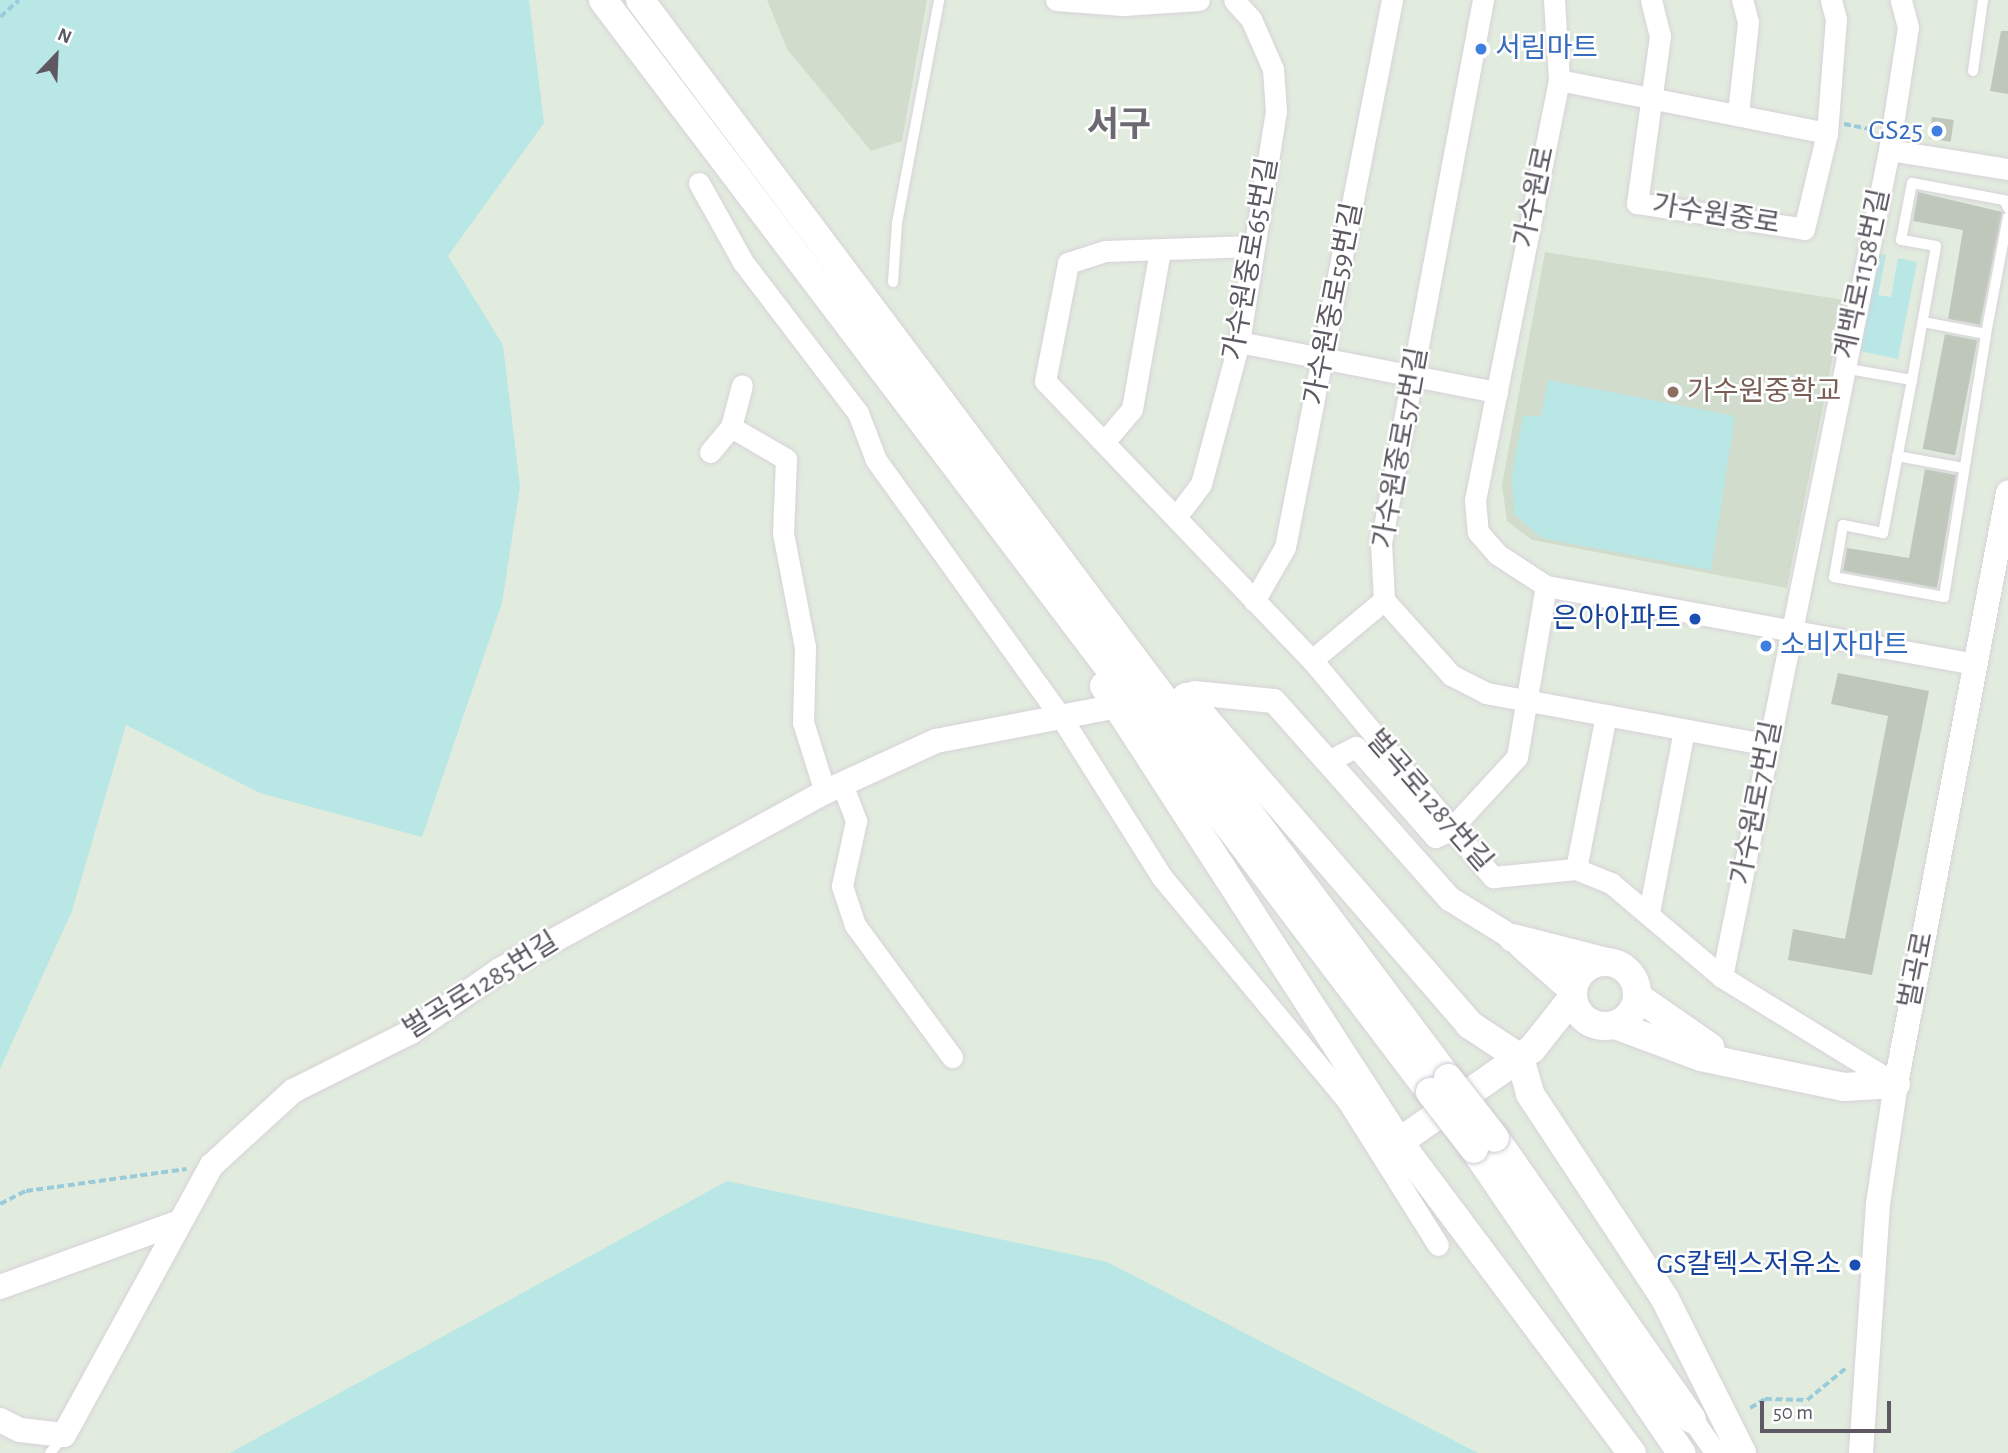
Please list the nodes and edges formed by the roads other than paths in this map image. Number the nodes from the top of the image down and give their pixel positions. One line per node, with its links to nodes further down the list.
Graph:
1 (603, 0): 45 (main road)
2 (640, 0): 46 (main road)
3 (939, 0): 27 (lane)
4 (1056, 0): 5 (street)
5 (1199, 0)
6 (1234, 0): 25 (street, 가수원중로65번길)
7 (1392, 0): 31 (street, 가수원중로59번길)
8 (1483, 0): 33 (street, 가수원중로57번길)
9 (1554, 0): 16 (street, 가수원로)
10 (1651, 0): 17 (street)
11 (1742, 0): 18 (street)
12 (1831, 0): 19 (street, 가수원중로)
13 (1901, 0): 20 (street, 계백로1158번길)
14 (1983, 0): 15 (lane)
15 (1973, 71)
16 (1559, 80): 17 (street); 36 (street, 가수원로)
17 (1653, 96): 18 (street); 19 (street, 가수원중로)
18 (1738, 113): 19 (street)
19 (1827, 127)
20 (1891, 141): 21 (street); 32 (street, 계백로1158번길)
21 (2008, 169)
22 (699, 183): 56 (street)
23 (2008, 208): 28 (lane)
24 (2008, 217): 29 (lane)
25 (1254, 246): 26 (street, 벌곡로1287번길); 30 (street, 가수원중로65번길)
26 (1160, 250): 38 (street); 38 (street, 벌곡로1287번길)
27 (893, 282)
28 (1923, 321): 29 (lane); 34 (lane)
29 (1986, 334): 41 (lane)
30 (1239, 342): 31 (street); 43 (street, 가수원중로65번길)
31 (1323, 358): 33 (street); 48 (street, 가수원중로59번길)
32 (1843, 368): 34 (lane); 49 (street, 계백로1158번길)
33 (1413, 376): 36 (street); 47 (street, 가수원중로57번길)
34 (1912, 380): 40 (lane)
35 (742, 385): 37 (street)
36 (1497, 392): 44 (street, 가수원로)
37 (731, 427): 39 (street); 60 (street)
38 (1104, 442): 43 (street, 벌곡로1287번길)
39 (710, 452)
40 (1897, 456): 41 (lane); 41 (lane)
41 (1963, 468)
42 (2008, 493): 51 (street, 벌곡로)
43 (1176, 517): 48 (street, 벌곡로1287번길)
44 (1546, 586): 49 (street, 가수원로); 53 (street)
45 (1055, 594): 74 (main road); 75 (main road)
46 (1088, 596): 70 (main road); 74 (main road)
47 (1384, 600): 50 (street); 53 (street)
48 (1254, 601): 50 (street, 벌곡로1287번길)
49 (1791, 629): 51 (street, 가수원로); 58 (street, 가수원로7번길)
50 (1312, 660): 61 (street, 벌곡로1287번길)
51 (1975, 664): 73 (street, 벌곡로)
52 (1194, 693): 59 (street)
53 (1529, 698): 55 (street); 61 (street)
54 (1108, 708): 56 (street, 벌곡로1285번길)
55 (1606, 715): 57 (street); 62 (street)
56 (1061, 717): 60 (street, 벌곡로1285번길); 78 (street)
57 (1684, 730): 58 (street); 63 (street)
58 (1769, 745): 66 (street, 가수원로7번길)
59 (1330, 760): 61 (street); 64 (street)
60 (834, 788): 71 (street); 77 (street, 벌곡로1285번길)
61 (1450, 831): 62 (street, 벌곡로1287번길)
62 (1576, 869): 63 (street, 벌곡로1287번길)
63 (1649, 912): 66 (street, 벌곡로1287번길)
64 (1513, 938): 65 (main road); 67 (main road)
65 (1607, 962): 67 (main road); 68 (main road)
66 (1722, 978): 73 (street, 벌곡로1287번길)
67 (1573, 993): 69 (main road); 70 (main road)
68 (1638, 997): 69 (main road); 72 (main road)
69 (1608, 1025): 70 (main road); 72 (main road)
70 (1526, 1054): 75 (main road); 86 (main road)
71 (952, 1057)
72 (1728, 1062): 73 (main road)
73 (1896, 1084): 87 (street, 벌곡로)
74 (1439, 1085): 76 (main road, bridge)
75 (1399, 1142): 83 (main road)
76 (1484, 1143): 80 (main road); 84 (main road)
77 (174, 1224): 79 (street); 82 (street, 벌곡로1285번길)
78 (1438, 1245)
79 (0, 1287)
80 (1692, 1419): 85 (street)
81 (0, 1420): 82 (street, 벌곡로1285번길)
82 (57, 1444)
83 (1632, 1453)
84 (1681, 1453)
85 (1716, 1453)
86 (1742, 1453)
87 (1861, 1453)

